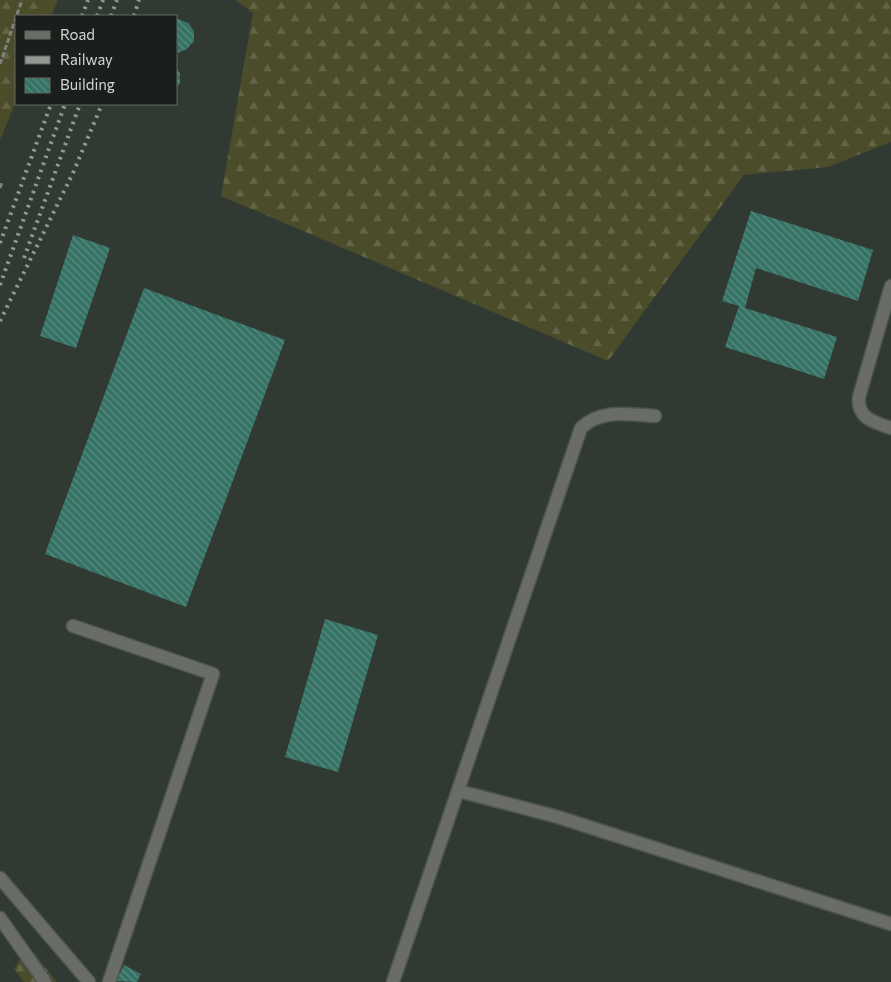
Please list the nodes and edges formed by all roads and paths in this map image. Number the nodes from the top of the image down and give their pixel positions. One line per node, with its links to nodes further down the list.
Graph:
1 (22, 0): 2 (path)
2 (17, 15)
3 (15, 20): 4 (path)
4 (0, 64)
5 (2, 182): 6 (path)
6 (0, 188)
7 (891, 286): 9 (street)
8 (655, 416): 11 (street)
9 (891, 428)
10 (73, 626): 17 (street)
11 (460, 790): 14 (street); 18 (street)
12 (0, 878): 16 (street)
13 (0, 918): 15 (street)
14 (891, 924)
15 (46, 982)
16 (89, 982)
17 (109, 982)
18 (393, 982)

